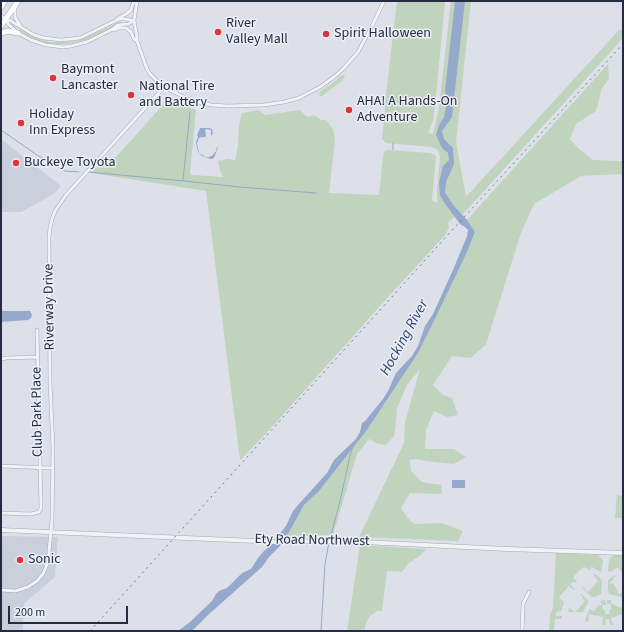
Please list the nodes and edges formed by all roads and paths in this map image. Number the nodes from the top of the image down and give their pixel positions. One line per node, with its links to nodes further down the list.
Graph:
1 (5, 1): 6 (main road)
2 (134, 1): 8 (street)
3 (137, 1): 9 (street)
4 (384, 1): 16 (street)
5 (17, 3): 7 (main road); 11 (street)
6 (1, 7)
7 (3, 18): 10 (main road); 11 (street); 14 (street)
8 (115, 21): 9 (street); 11 (street)
9 (134, 21): 12 (street); 15 (street)
10 (1, 26)
11 (21, 27)
12 (111, 30): 14 (street); 15 (street)
13 (1, 33): 14 (main road)
14 (18, 33)
15 (137, 41): 16 (street)
16 (164, 86): 22 (street, Riverway Drive)
17 (37, 330): 18 (street, Club Park Place)
18 (37, 357): 19 (street); 21 (street, Club Park Place)
19 (1, 359)
20 (1, 466): 21 (street, Club Park Place)
21 (40, 467): 22 (street, Club Park Place); 23 (street)
22 (52, 468): 25 (street, Riverway Drive)
23 (1, 513)
24 (1, 530): 25 (street, Ety Road Northwest)
25 (51, 532): 26 (street, Ety Road Northwest); 27 (street, Riverway Drive)
26 (623, 553)
27 (1, 590)
28 (529, 592): 29 (street)
29 (522, 631)

